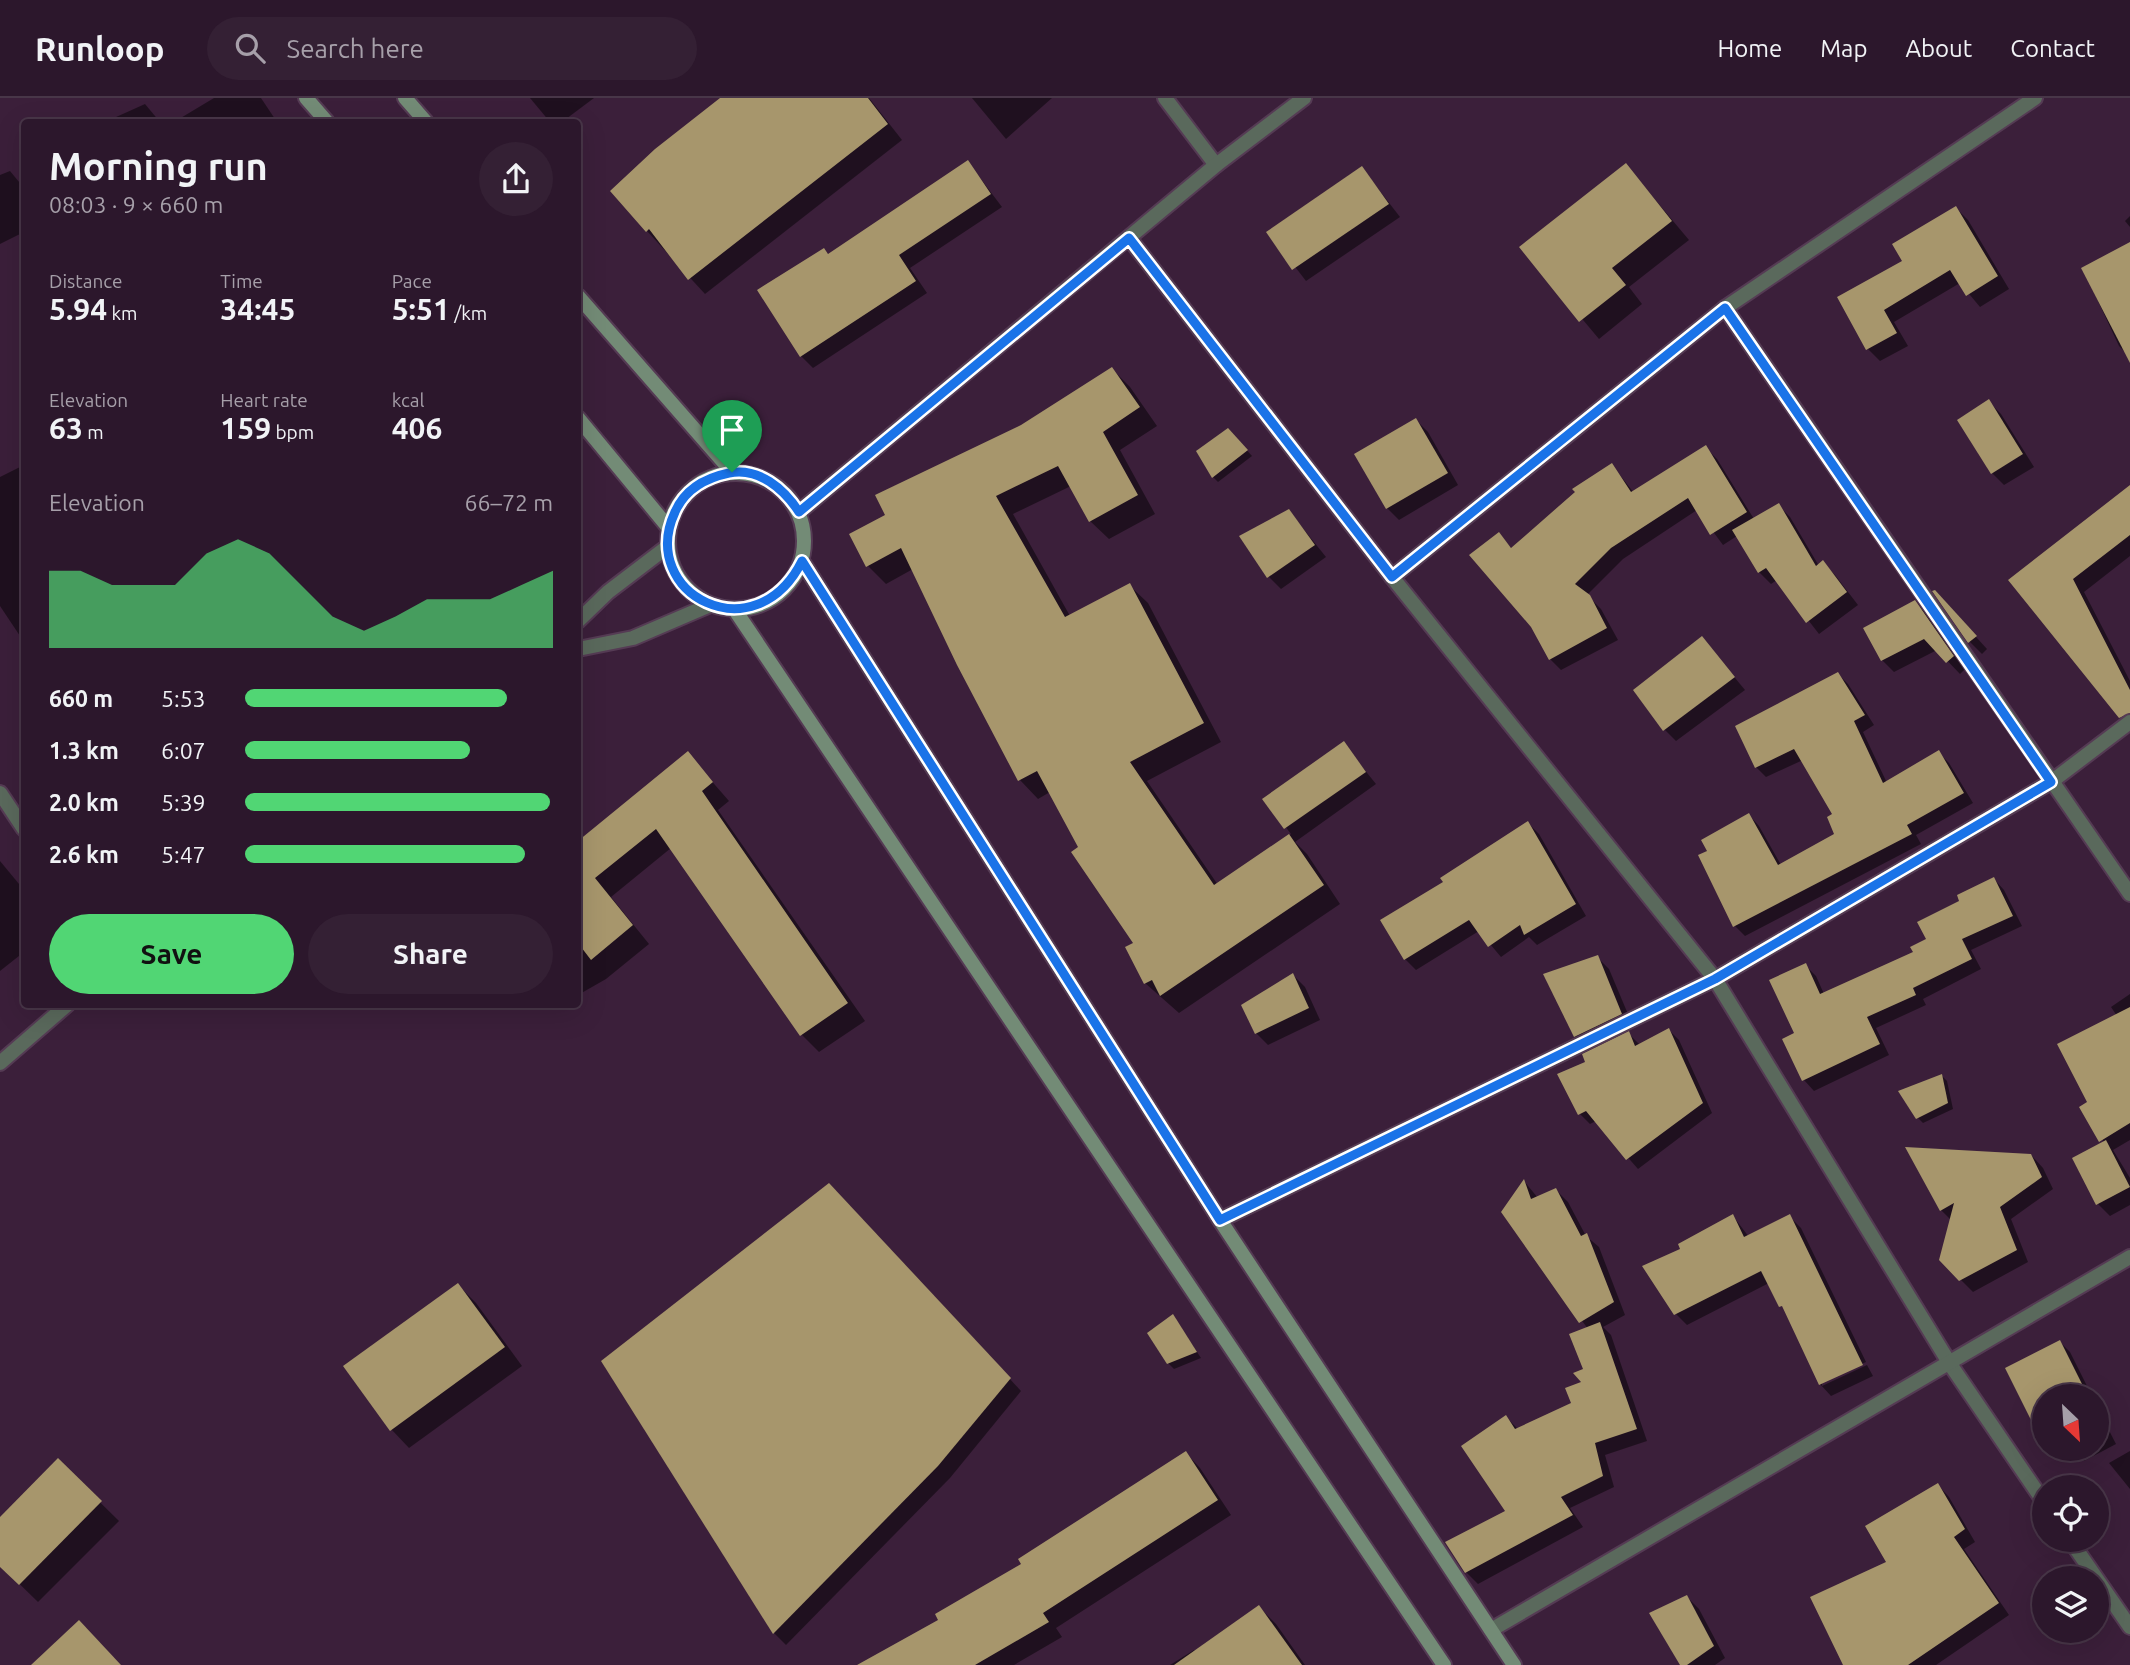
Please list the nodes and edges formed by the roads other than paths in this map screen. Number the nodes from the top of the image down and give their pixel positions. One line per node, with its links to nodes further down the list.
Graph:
1 (306, 98): 6 (main road)
2 (405, 98): 7 (main road)
3 (1165, 98): 8 (street)
4 (1304, 98): 8 (street)
5 (2035, 98): 11 (street)
6 (324, 119)
7 (423, 119)
8 (1216, 165): 9 (street)
9 (1129, 238): 14 (street); 18 (street)
10 (581, 299): 13 (main road)
11 (1725, 308): 18 (street); 24 (street)
12 (581, 422): 15 (main road)
13 (732, 472): 14 (main road); 15 (main road)
14 (799, 512): 17 (main road)
15 (668, 527): 16 (main road)
16 (667, 547): 19 (main road); 21 (street)
17 (802, 561): 20 (main road); 31 (main road)
18 (1392, 577): 28 (street)
19 (710, 605): 20 (main road); 22 (street)
20 (735, 610): 38 (main road)
21 (581, 618)
22 (581, 648)
23 (2130, 722): 24 (street)
24 (2051, 782): 27 (street); 28 (street)
25 (0, 793): 26 (street)
26 (21, 824)
27 (2130, 894)
28 (1715, 979): 31 (street); 33 (street)
29 (63, 1008): 30 (street)
30 (0, 1063)
31 (1220, 1220): 37 (main road)
32 (2130, 1257): 33 (street)
33 (1950, 1364): 34 (street); 37 (street)
34 (2032, 1484)
35 (2078, 1552): 36 (street)
36 (2130, 1628)
37 (1491, 1630): 39 (main road)
38 (1444, 1665)
39 (1514, 1665)

